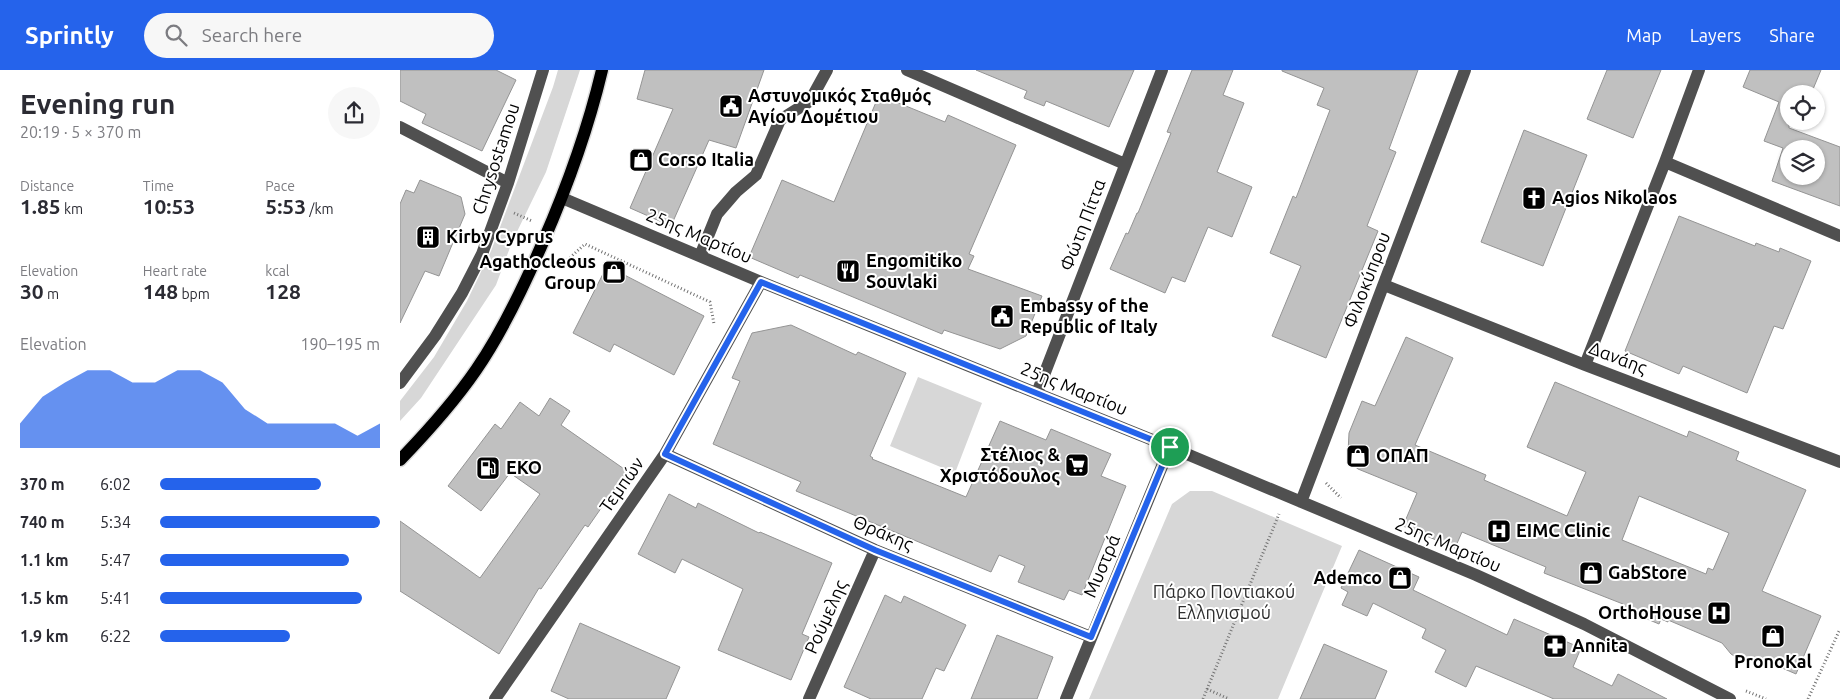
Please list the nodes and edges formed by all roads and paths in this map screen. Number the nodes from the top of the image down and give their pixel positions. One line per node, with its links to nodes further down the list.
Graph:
1 (543, 70): 11 (street, Chrysostamou)
2 (602, 70): 12 (main road)
3 (827, 70): 15 (street)
4 (907, 70): 10 (street)
5 (1162, 70): 10 (street, Φώτη Πίττα)
6 (1465, 70): 17 (street, Φιλοκύπρου)
7 (1699, 70): 9 (street)
8 (400, 127): 11 (street)
9 (1666, 162): 13 (street); 19 (street)
10 (1125, 164): 21 (street, Φώτη Πίττα)
11 (508, 183): 20 (street, Chrysostamou)
12 (562, 198): 14 (main road); 15 (street, 25ης Μαρτίου)
13 (1840, 236)
14 (540, 251): 18 (path); 24 (main road)
15 (700, 256): 16 (street, 25ης Μαρτίου)
16 (761, 282): 21 (street, 25ης Μαρτίου); 23 (street, Τεμπών)
17 (1384, 286): 19 (street, Δανάης); 26 (street, Φιλοκύπρου)
18 (711, 331)
19 (1584, 365): 25 (street, Δανάης)
20 (400, 382)
21 (1036, 393): 22 (street, 25ης Μαρτίου)
22 (1170, 447): 26 (street, 25ης Μαρτίου); 30 (street, Μυστρά)
23 (665, 454): 28 (street, Θράκης); 32 (street, Τεμπών)
24 (400, 460)
25 (1840, 462)
26 (1301, 502): 37 (street, 25ης Μαρτίου)
27 (1278, 514): 31 (path)
28 (875, 550): 30 (street, Θράκης); 33 (street, Ρούμελης)
29 (1840, 629): 38 (path)
30 (1091, 637): 34 (street, Μυστρά)
31 (1207, 690): 35 (path); 36 (path)
32 (499, 698)
33 (809, 699)
34 (1066, 699)
35 (1203, 699)
36 (1229, 699)
37 (1730, 699)
38 (1808, 699)

